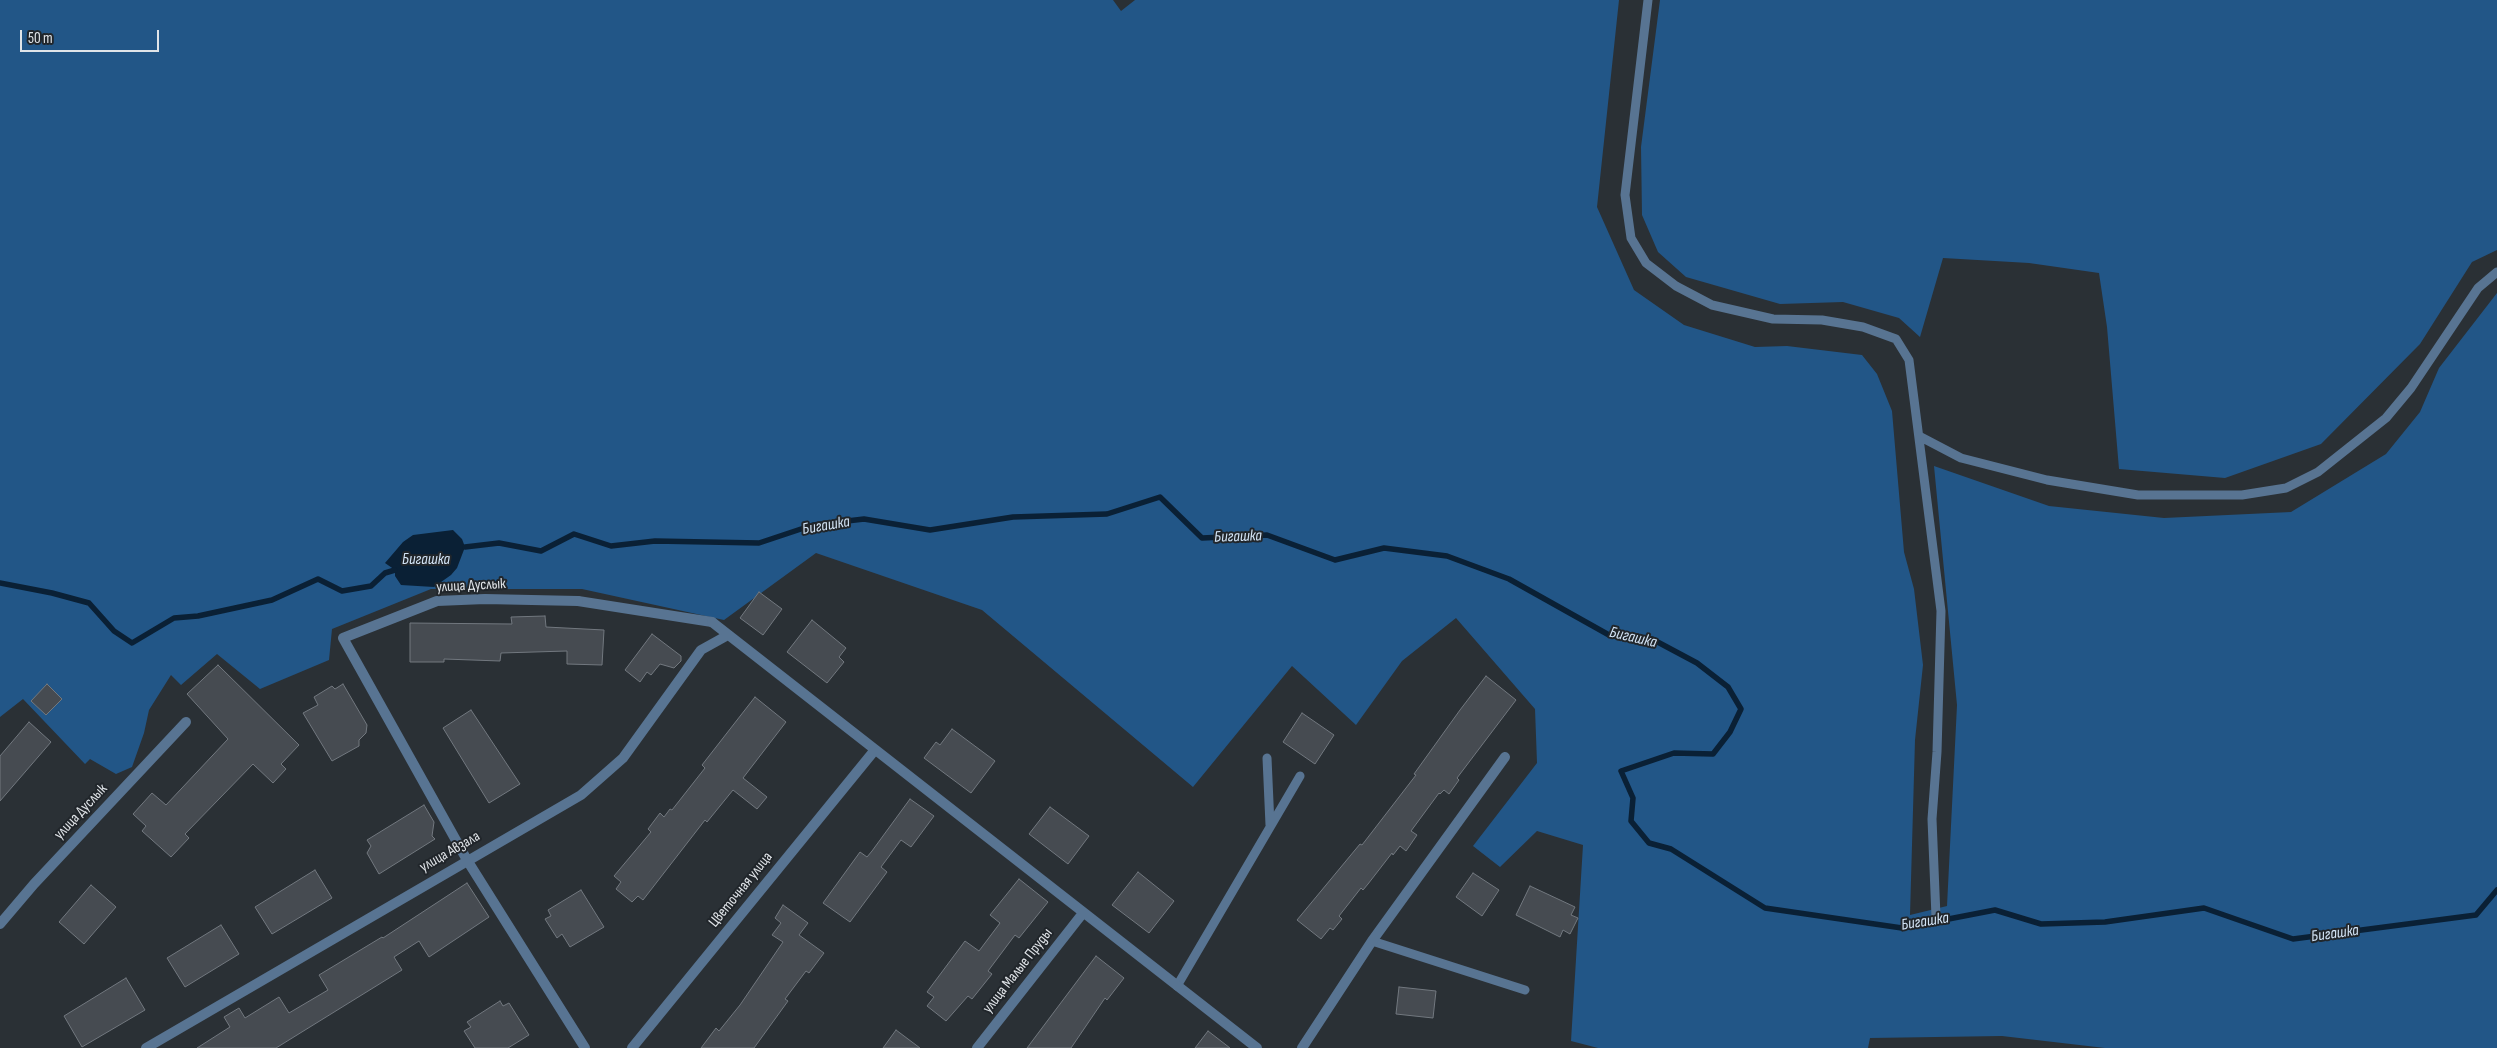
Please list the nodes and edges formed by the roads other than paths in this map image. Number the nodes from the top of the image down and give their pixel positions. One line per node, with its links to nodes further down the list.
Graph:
1 (1648, 0): 3 (lane)
2 (2497, 272): 3 (lane)
3 (1919, 436): 13 (lane)
4 (728, 635): 6 (street); 11 (street, улица Авзала); 11 (street, улица Дуслык)
5 (186, 722): 14 (street, улица Дуслык)
6 (874, 751): 12 (street); 20 (street, Цветочная улица)
7 (1505, 756): 15 (street)
8 (1267, 758): 10 (lane)
9 (1300, 776): 10 (lane)
10 (1270, 827): 16 (lane)
11 (468, 860): 18 (street, улица Авзала); 19 (street)
12 (1083, 913): 16 (street); 21 (street, улица Малые Пруды)
13 (1936, 917)
14 (0, 924)
15 (1372, 941): 17 (lane); 23 (street)
16 (1178, 986): 22 (street)
17 (1525, 990)
18 (146, 1048)
19 (585, 1048)
20 (632, 1048)
21 (977, 1048)
22 (1257, 1048)
23 (1302, 1048)

